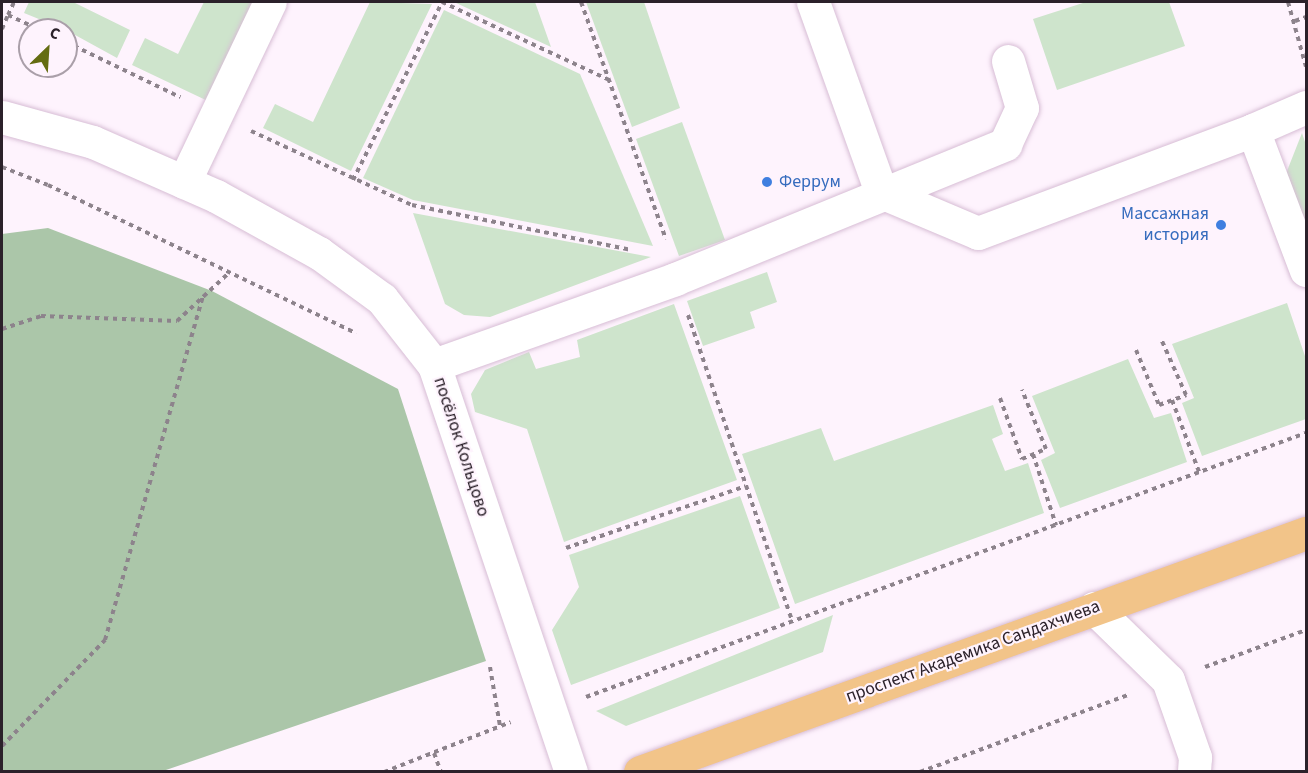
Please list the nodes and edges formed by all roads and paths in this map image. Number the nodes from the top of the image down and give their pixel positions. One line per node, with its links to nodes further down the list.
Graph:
1 (14, 2): 6 (path)
2 (270, 2): 16 (street)
3 (441, 2): 14 (path); 20 (path)
4 (813, 2): 22 (street)
5 (1288, 2): 9 (path)
6 (8, 15): 8 (path); 10 (path)
7 (1306, 17): 9 (path)
8 (18, 20)
9 (1295, 21): 13 (path)
10 (2, 29)
11 (78, 48): 16 (path)
12 (1008, 61): 22 (street)
13 (1306, 67)
14 (609, 81)
15 (1306, 107): 18 (street)
16 (217, 115): 20 (path); 21 (street)
17 (2, 117): 21 (street, посёлок Кольцово)
18 (1253, 130): 22 (street); 24 (street)
19 (2, 167): 25 (path)
20 (353, 180): 23 (path)
21 (184, 182): 31 (street, посёлок Кольцово)
22 (881, 192): 31 (street)
23 (639, 252)
24 (1306, 270)
25 (230, 272): 26 (path); 28 (path)
26 (203, 297): 27 (path); 48 (path)
27 (2, 328)
28 (367, 338)
29 (1162, 341): 34 (path)
30 (1136, 350): 34 (path)
31 (434, 365): 46 (street, посёлок Кольцово)
32 (1022, 390): 36 (path)
33 (1000, 398): 36 (path)
34 (1172, 400): 37 (path)
35 (1306, 433): 37 (path)
36 (1033, 454): 39 (path)
37 (1199, 472): 39 (path)
38 (746, 486): 41 (path)
39 (1056, 525): 46 (path)
40 (1306, 533): 42 (main road, проспект Академика Сандахчиева)
41 (566, 548)
42 (1094, 608): 45 (street); 53 (main road, проспект Академика Сандахчиева)
43 (1306, 630): 45 (path)
44 (489, 656): 47 (path)
45 (1168, 680): 54 (path); 55 (street)
46 (549, 711): 47 (path); 52 (street, посёлок Кольцово)
47 (500, 726): 49 (path)
48 (2, 746)
49 (434, 753): 50 (path); 51 (path)
50 (384, 771)
51 (441, 771)
52 (571, 771)
53 (640, 771)
54 (920, 771)
55 (1194, 771)

